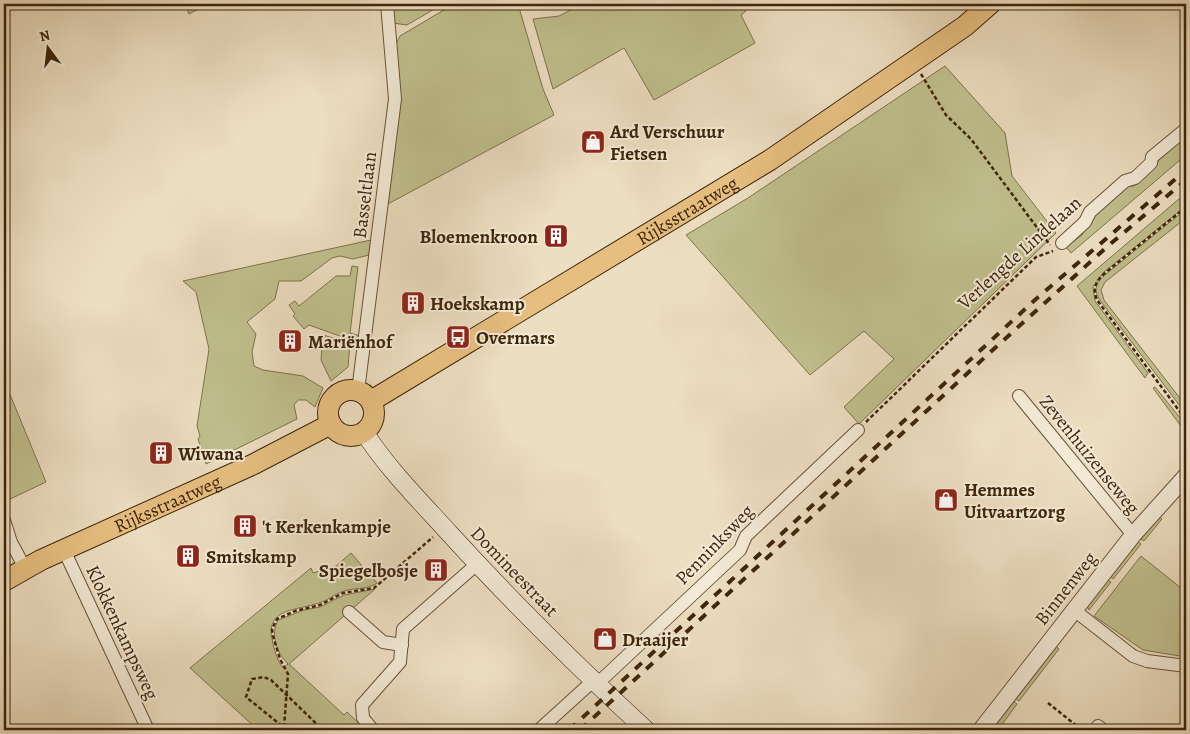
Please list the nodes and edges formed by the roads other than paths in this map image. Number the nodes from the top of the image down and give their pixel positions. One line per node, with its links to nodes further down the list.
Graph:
1 (387, 4): 5 (street, Basseltlaan)
2 (990, 4): 5 (main road, Rijksstraatweg)
3 (1186, 128): 4 (street, Verlengde Lindelaan)
4 (1058, 246)
5 (364, 390): 7 (main road); 9 (main road)
6 (1019, 396): 12 (street, Zevenhuizenseweg)
7 (326, 418): 9 (main road); 13 (main road, Rijksstraatweg)
8 (858, 430): 21 (street, Penninksweg)
9 (364, 432): 14 (main road, Domineestraat)
10 (1186, 476): 12 (street, Binnenweg)
11 (4, 520): 15 (street)
12 (1133, 535): 17 (street, Binnenweg)
13 (64, 550): 15 (main road, Rijksstraatweg); 22 (street, Klokkenkampsweg)
14 (477, 564): 19 (street); 21 (main road, Domineestraat)
15 (25, 568): 16 (main road, Rijksstraatweg)
16 (4, 581)
17 (1074, 610): 20 (street); 26 (street, Binnenweg)
18 (349, 612): 19 (street)
19 (402, 646): 23 (street)
20 (1186, 666)
21 (595, 682): 24 (street, Penninksweg); 25 (main road, Domineestraat)
22 (148, 730)
23 (373, 730)
24 (539, 730)
25 (646, 730)
26 (981, 730)

